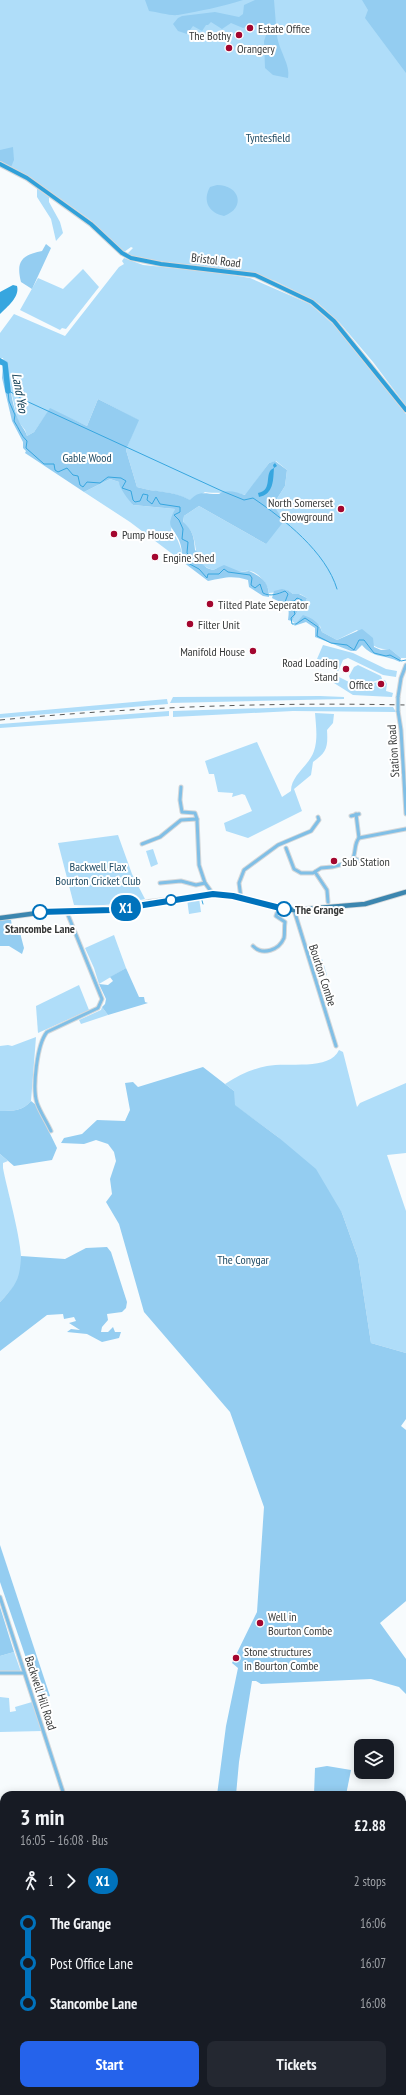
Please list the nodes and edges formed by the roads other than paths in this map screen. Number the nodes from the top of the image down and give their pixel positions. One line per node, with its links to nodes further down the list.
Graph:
1 (0, 164): 2 (main road, Bristol Road)
2 (406, 410)
3 (406, 665): 5 (street, Station Road, bridge)
4 (181, 786): 8 (street)
5 (406, 806): 6 (street, Station Road)
6 (406, 814)
7 (351, 816): 11 (street)
8 (197, 819): 12 (street); 18 (street)
9 (324, 820): 21 (street)
10 (406, 829): 11 (street)
11 (359, 838): 14 (street)
12 (142, 844)
13 (286, 848): 16 (street)
14 (354, 858): 15 (street); 16 (street)
15 (360, 860)
16 (315, 872): 22 (street)
17 (160, 883): 18 (street)
18 (205, 883): 20 (street)
19 (406, 892): 25 (main road)
20 (213, 894): 21 (main road); 24 (main road)
21 (241, 898): 23 (main road)
22 (329, 900)
23 (279, 908): 25 (main road); 27 (street)
24 (66, 910): 26 (main road); 29 (street)
25 (294, 910): 28 (street, Bourton Combe)
26 (0, 918)
27 (253, 946)
28 (336, 1046)
29 (51, 1131)
30 (0, 1598): 32 (street, Backwell Hill Road)
31 (0, 1673): 32 (street)
32 (24, 1673): 33 (street, Backwell Hill Road)
33 (63, 1791)

